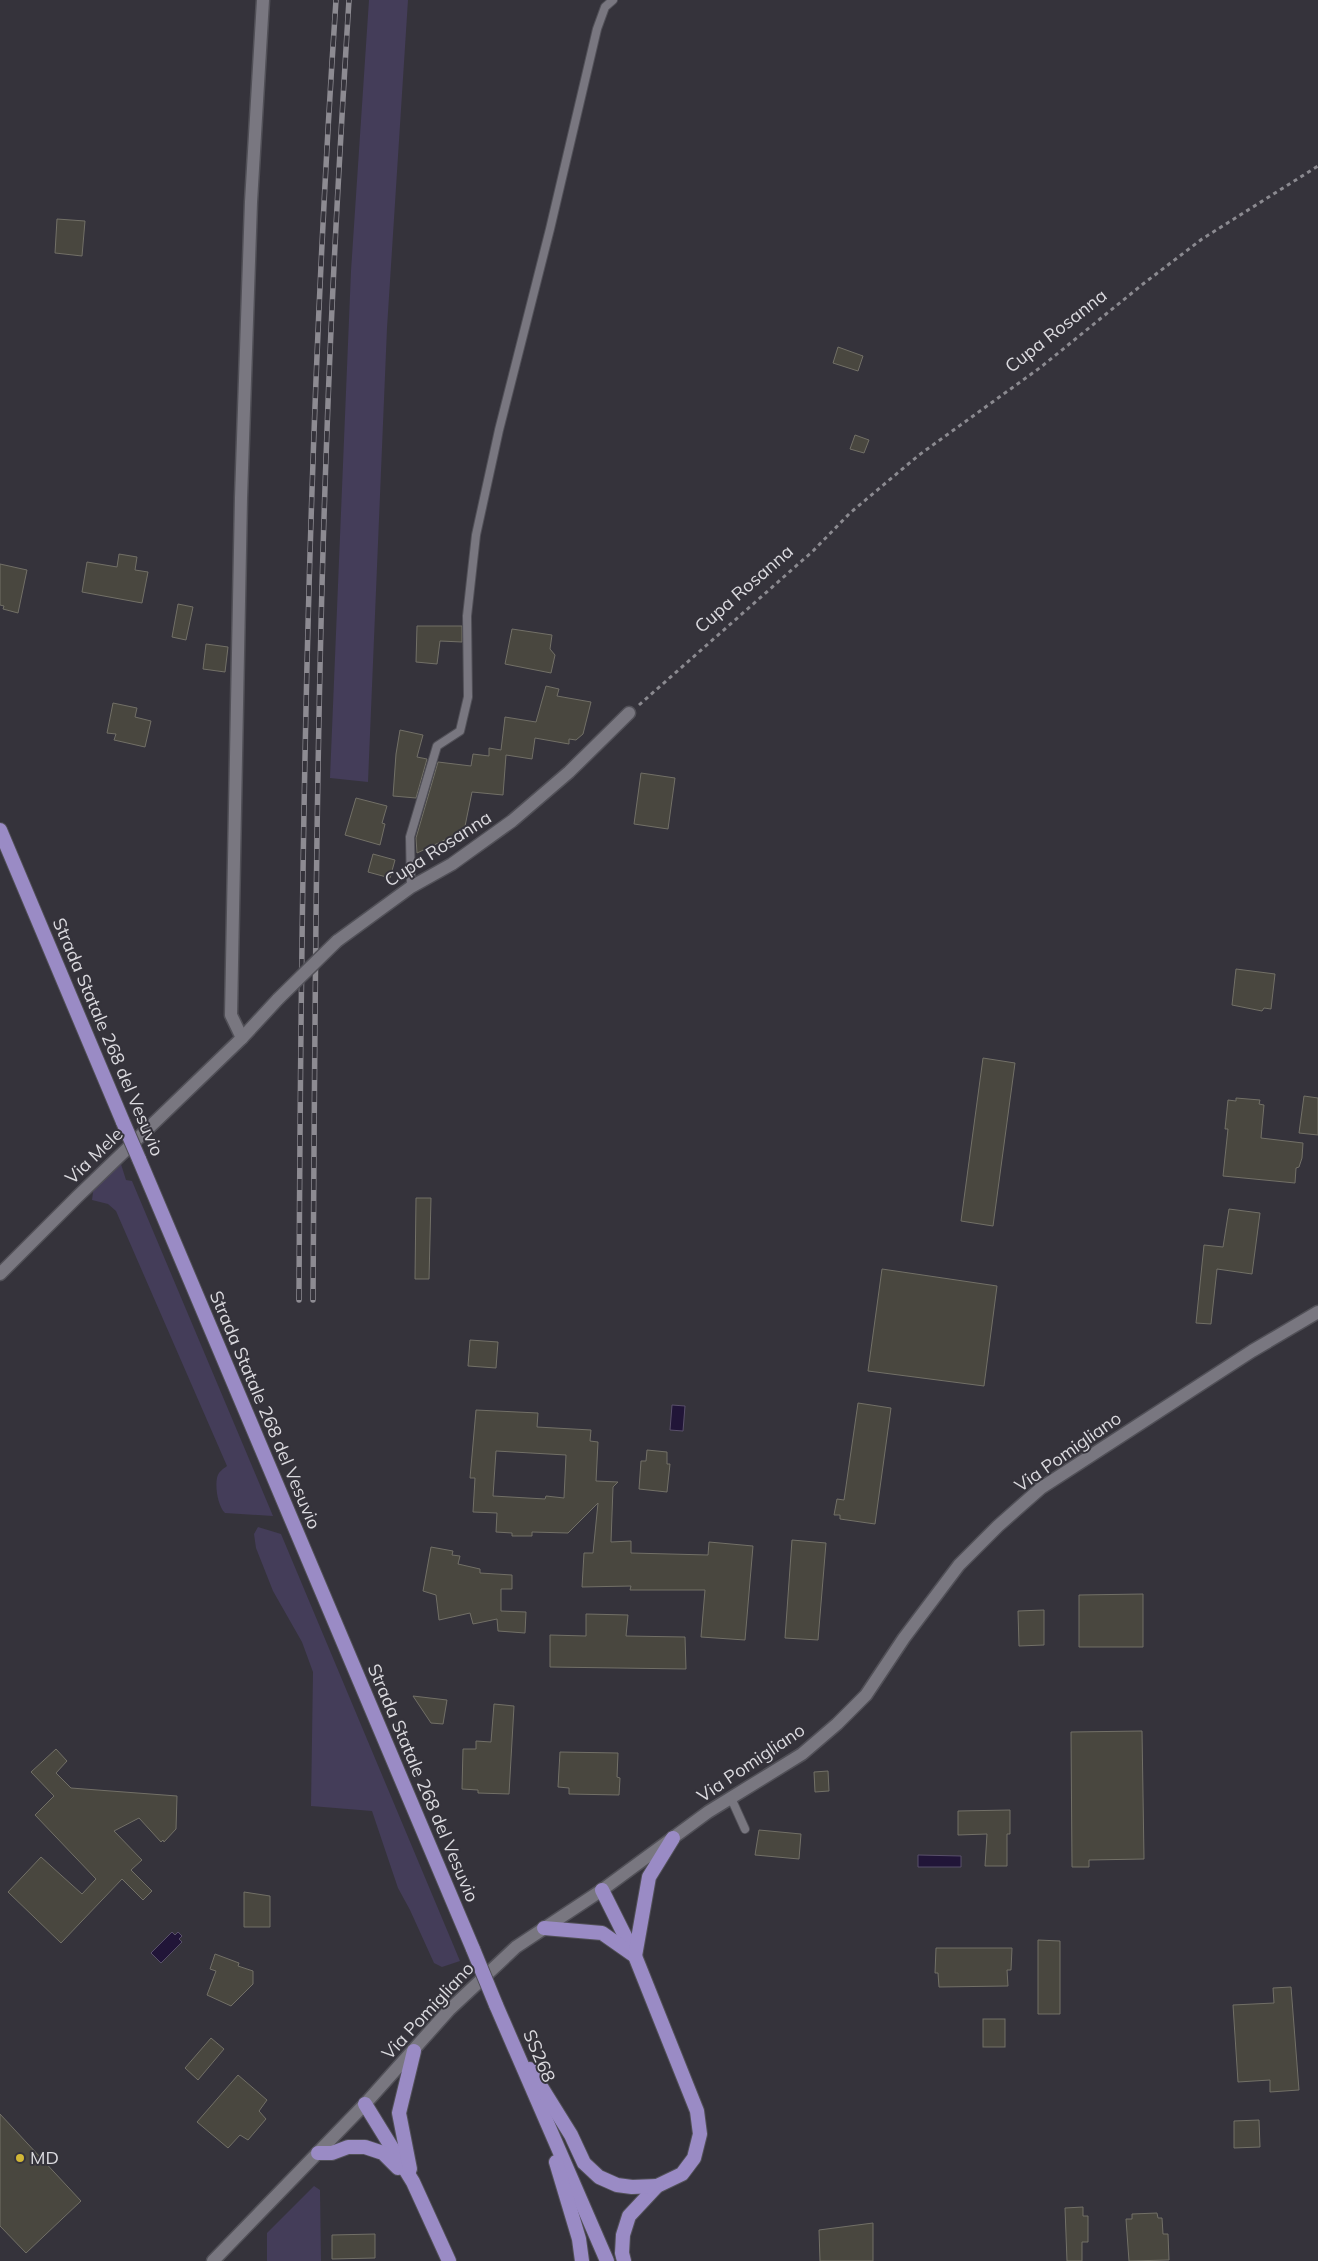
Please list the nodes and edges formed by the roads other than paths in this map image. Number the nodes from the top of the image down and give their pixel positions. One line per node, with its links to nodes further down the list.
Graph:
1 (263, 0): 6 (street)
2 (613, 0): 5 (lane)
3 (629, 713): 5 (street, Cupa Rosanna)
4 (0, 830): 16 (highway, Strada Statale 268 del Vesuvio / SS268, bridge)
5 (411, 887): 6 (street, Cupa Rosanna, bridge)
6 (242, 1038): 7 (street, Cupa Rosanna)
7 (214, 1064): 8 (street, Via Mele)
8 (0, 1274)
9 (1318, 1312): 10 (street, Via Pomigliano)
10 (731, 1798): 11 (lane); 12 (street, Via Pomigliano)
11 (745, 1829)
12 (673, 1838): 13 (street, Via Pomigliano); 15 (highway)
13 (602, 1890): 14 (street, Via Pomigliano); 15 (highway)
14 (544, 1928): 15 (highway); 18 (street, Via Pomigliano)
15 (635, 1956): 23 (highway)
16 (496, 2005): 17 (highway, SS268 / SS268)
17 (514, 2045): 20 (highway, SS268 / SS268); 23 (highway)
18 (414, 2051): 19 (street, Via Pomigliano); 22 (highway)
19 (365, 2104): 21 (street, Via Pomigliano); 22 (highway)
20 (546, 2122): 26 (highway); 27 (highway, SS268)
21 (318, 2153): 22 (highway); 24 (street, Via Pomigliano)
22 (413, 2182): 25 (highway)
23 (658, 2186): 28 (highway)
24 (213, 2261)
25 (449, 2261)
26 (582, 2261)
27 (607, 2261)
28 (624, 2261)

